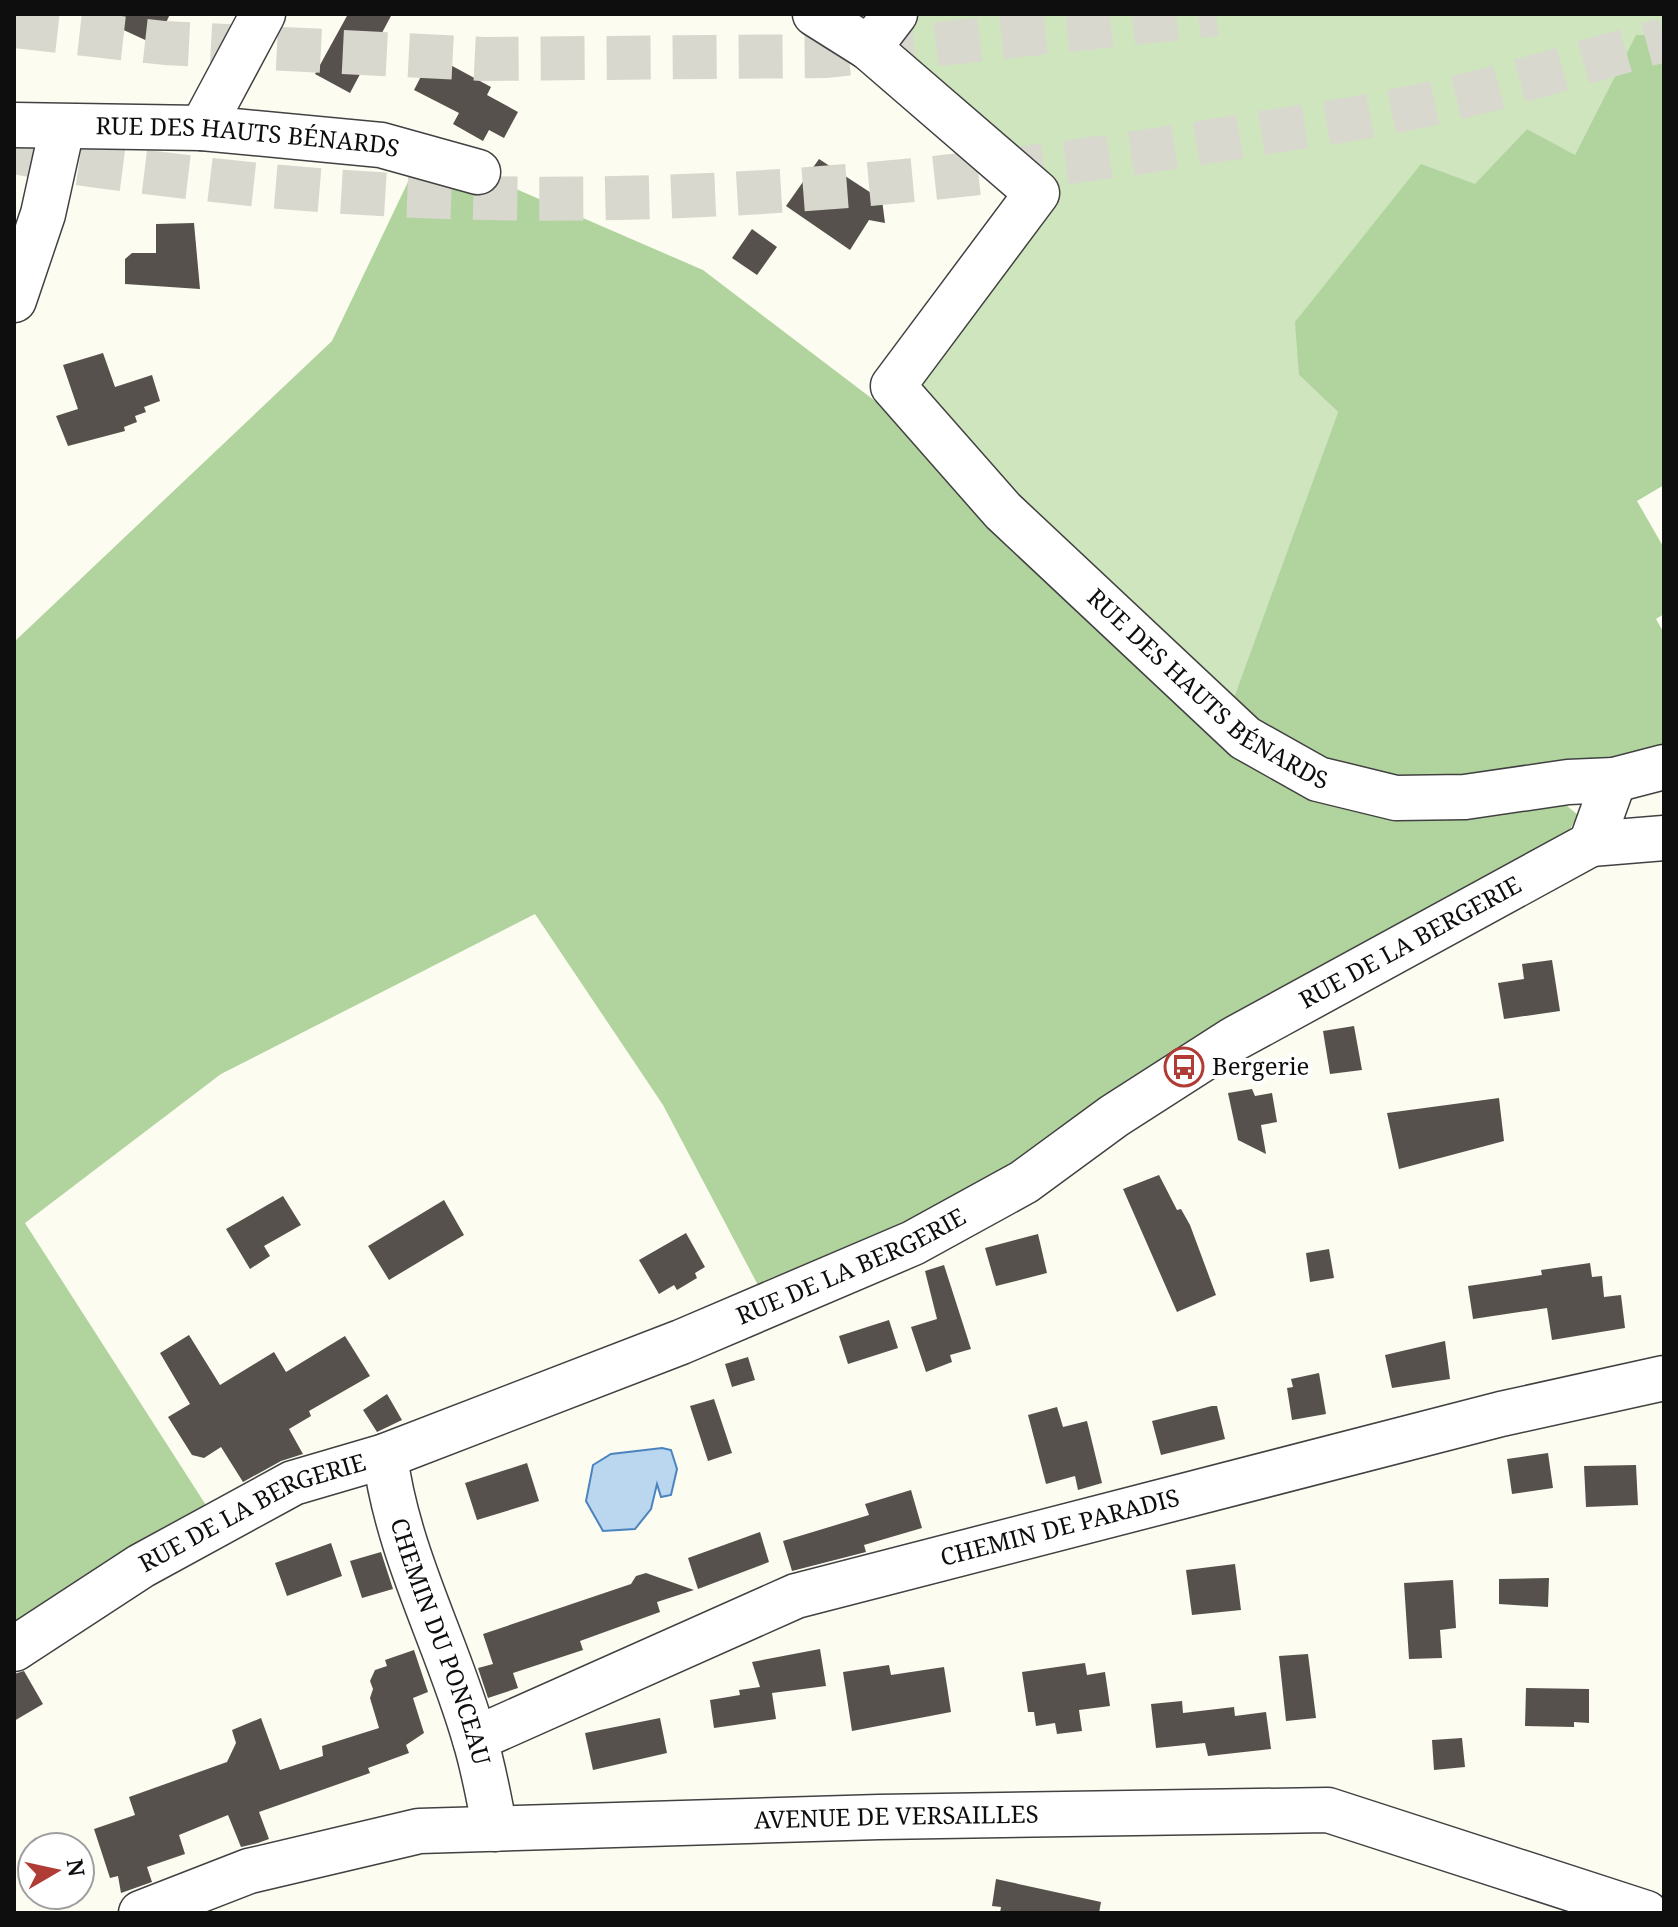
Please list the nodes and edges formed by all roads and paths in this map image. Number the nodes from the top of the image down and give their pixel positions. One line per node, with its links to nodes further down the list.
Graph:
1 (263, 14): 7 (street)
2 (815, 14): 4 (street)
3 (895, 14): 4 (street)
4 (869, 48): 11 (street, RUE DES HAUTS BÉNARDS)
5 (14, 125): 6 (street, RUE DES HAUTS BÉNARDS)
6 (62, 128): 7 (street, RUE DES HAUTS BÉNARDS); 9 (street)
7 (202, 128): 8 (street, RUE DES HAUTS BÉNARDS)
8 (478, 172)
9 (14, 300)
10 (1664, 767): 11 (street, RUE DES HAUTS BÉNARDS)
11 (1614, 780): 13 (street)
12 (1664, 838): 13 (street)
13 (1591, 844): 15 (street, RUE DE LA BERGERIE)
14 (1664, 1378): 17 (street, CHEMIN DE PARADIS)
15 (385, 1456): 16 (street, RUE DE LA BERGERIE); 17 (street, CHEMIN DU PONCEAU)
16 (14, 1649)
17 (475, 1739): 18 (street, CHEMIN DU PONCEAU)
18 (495, 1829): 19 (street, AVENUE DE VERSAILLES); 20 (street, AVENUE DE VERSAILLES)
19 (141, 1913)
20 (1646, 1913)

